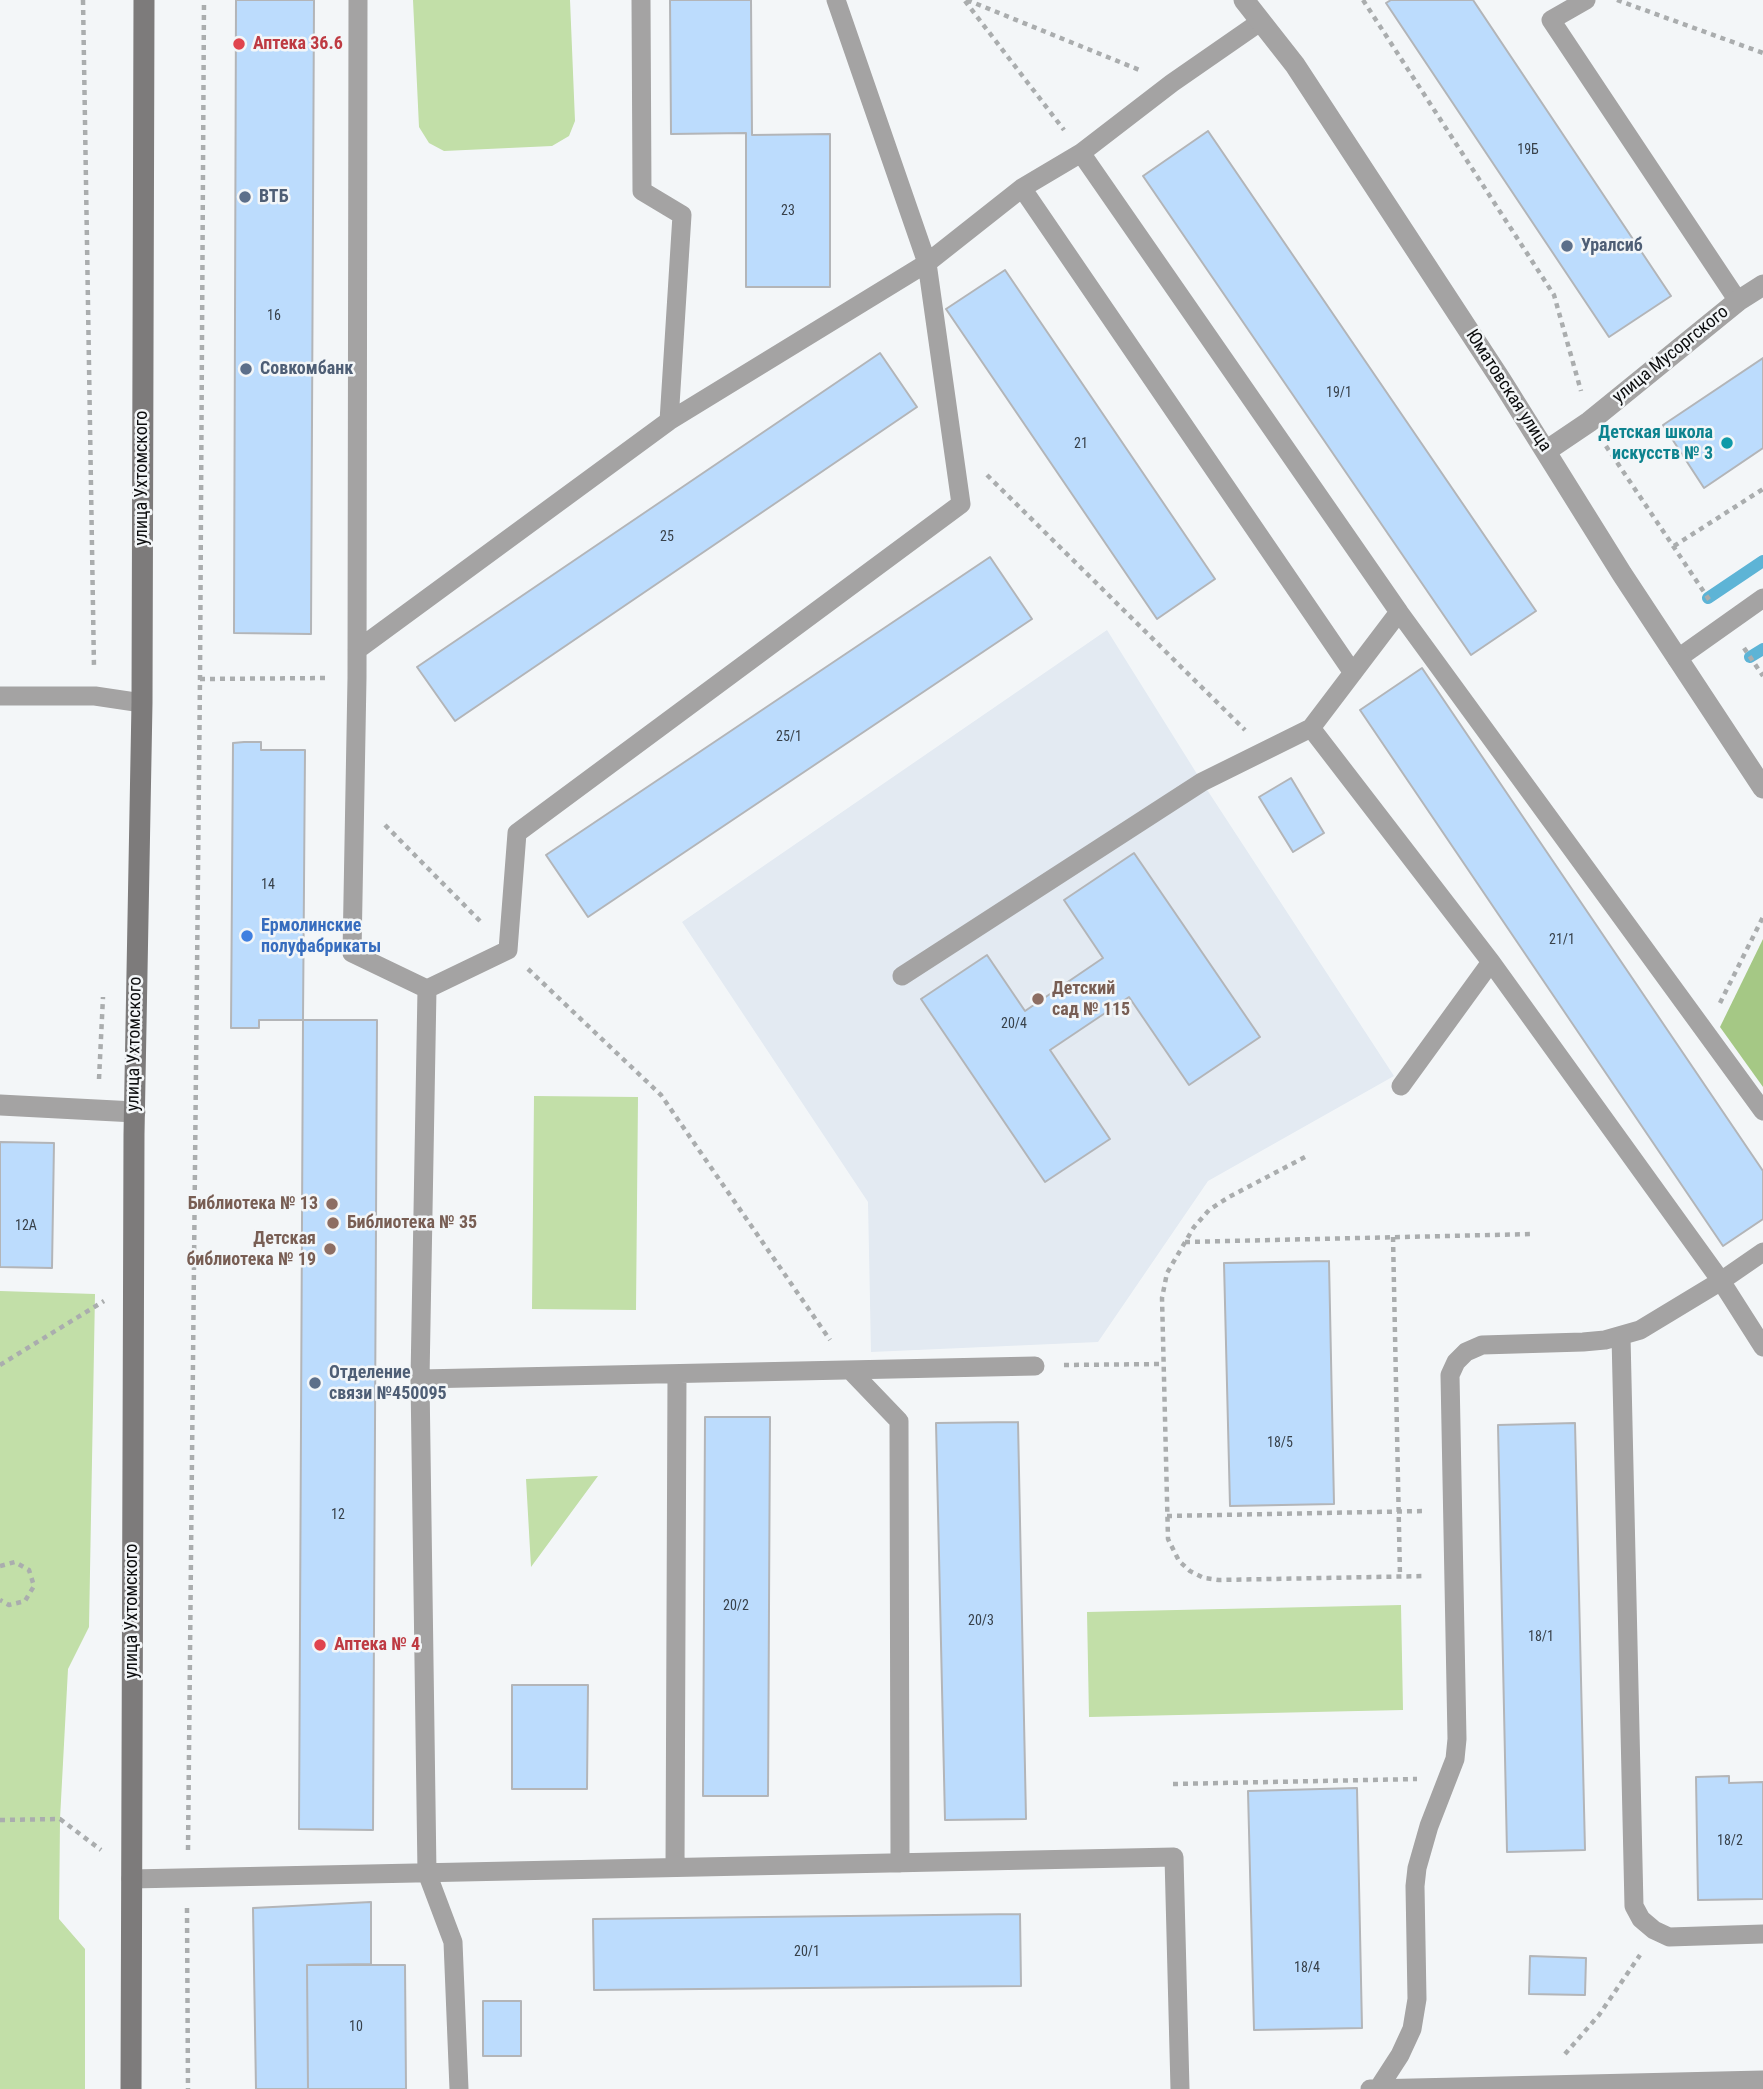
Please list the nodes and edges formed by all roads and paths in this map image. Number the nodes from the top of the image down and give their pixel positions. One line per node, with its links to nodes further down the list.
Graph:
1 (83, 0): 35 (path)
2 (144, 0): 36 (street, улица Ухтомского)
3 (204, 0): 33 (path)
4 (358, 0): 29 (lane)
5 (641, 0): 20 (lane)
6 (836, 0): 17 (lane)
7 (966, 0): 14 (path); 15 (path)
8 (1244, 0): 12 (street, Юматовская улица)
9 (1363, 0): 21 (path)
10 (1586, 0): 19 (lane)
11 (1617, 0): 13 (path)
12 (1260, 22): 14 (lane); 23 (street, Юматовская улица)
13 (1763, 53)
14 (1172, 83): 15 (lane)
15 (1081, 153): 16 (lane); 27 (lane)
16 (1022, 188): 17 (lane); 31 (lane)
17 (928, 263): 20 (lane); 22 (lane)
18 (1763, 285): 19 (street, улица Мусоргского)
19 (1738, 301): 21 (street, улица Мусоргского)
20 (669, 421): 29 (lane)
21 (1589, 422): 23 (street, улица Мусоргского); 25 (path)
22 (951, 440): 38 (path); 42 (lane)
23 (1546, 451): 30 (street, Юматовская улица)
24 (1763, 489): 25 (path)
25 (1674, 546): 28 (path)
26 (1763, 598): 28 (lane)
27 (1399, 612): 31 (lane); 47 (lane)
28 (1726, 622): 30 (lane)
29 (356, 650): 32 (lane)
30 (1677, 659): 39 (street, Юматовская улица)
31 (1353, 673): 37 (lane)
32 (357, 678): 33 (path); 40 (lane)
33 (200, 679): 81 (path)
34 (0, 696): 35 (lane)
35 (94, 696): 36 (lane)
36 (142, 703): 52 (street, улица Ухтомского)
37 (1311, 728): 38 (lane); 43 (lane)
38 (1265, 751): 44 (lane)
39 (1763, 788)
40 (355, 794): 42 (path); 46 (lane)
41 (1763, 917): 47 (path)
42 (508, 950): 46 (lane); 65 (path)
43 (1491, 962): 48 (lane); 58 (lane)
44 (902, 976)
45 (103, 986): 50 (path)
46 (427, 989): 67 (lane)
47 (1705, 1032): 51 (lane)
48 (1401, 1086)
49 (0, 1105): 50 (street)
50 (98, 1109): 52 (street)
51 (1763, 1111)
52 (135, 1112): 82 (street, улица Ухтомского)
53 (1306, 1157): 56 (path)
54 (1534, 1234): 55 (path)
55 (1393, 1237): 56 (path); 69 (path)
56 (1184, 1242): 62 (path)
57 (1763, 1252): 58 (lane)
58 (1721, 1281): 60 (lane); 61 (lane)
59 (109, 1298): 63 (path)
60 (1621, 1336): 68 (lane); 83 (lane)
61 (1763, 1346)
62 (1163, 1364): 64 (path); 70 (path)
63 (0, 1365)
64 (1035, 1366): 65 (lane)
65 (850, 1370): 66 (lane); 78 (lane)
66 (677, 1374): 67 (lane); 79 (lane)
67 (420, 1379): 80 (lane)
68 (1452, 1510): 69 (path); 72 (lane)
69 (1399, 1511): 70 (path); 73 (path)
70 (1167, 1516): 73 (path)
71 (0, 1566): 74 (path)
72 (1454, 1576): 73 (path); 75 (lane)
73 (1400, 1577)
74 (0, 1600)
75 (1449, 1778): 76 (path); 92 (lane)
76 (1173, 1784)
77 (0, 1819): 82 (path)
78 (901, 1863): 79 (lane); 90 (lane)
79 (675, 1867): 80 (lane)
80 (426, 1873): 81 (lane); 89 (lane)
81 (187, 1878): 82 (lane); 88 (path)
82 (131, 1879): 87 (street, улица Ухтомского)
83 (1654, 1930): 84 (lane); 86 (path)
84 (1763, 1934)
85 (1763, 2080): 86 (lane)
86 (1533, 2085): 92 (lane)
87 (131, 2089)
88 (188, 2089)
89 (459, 2089)
90 (1180, 2089)
91 (1369, 2089): 92 (lane)
92 (1378, 2089)

